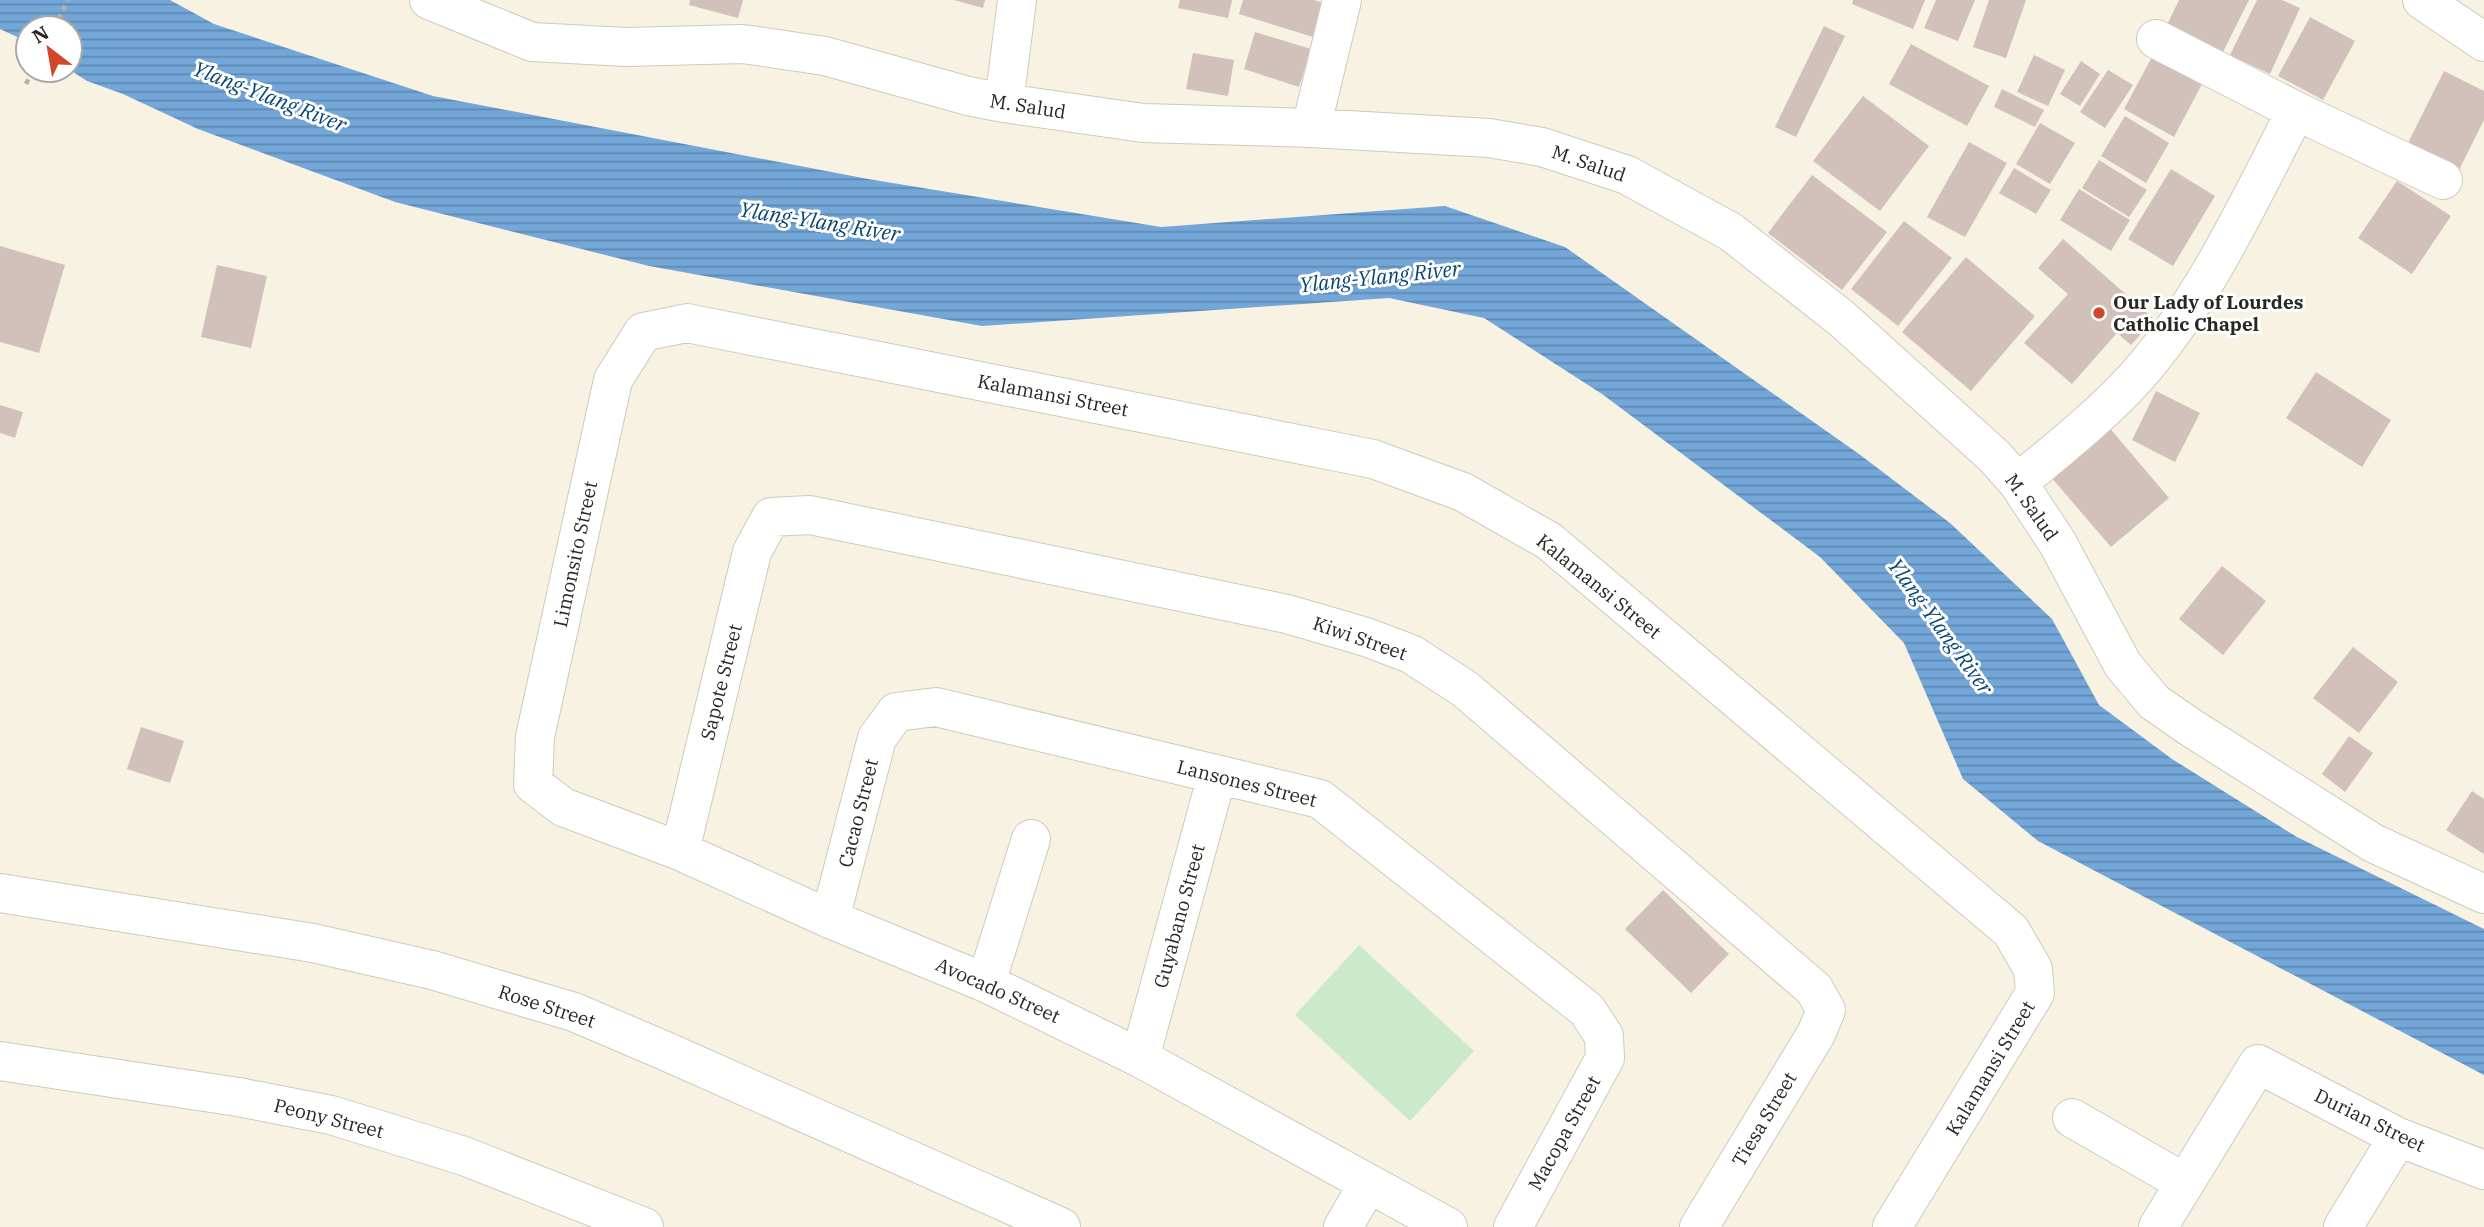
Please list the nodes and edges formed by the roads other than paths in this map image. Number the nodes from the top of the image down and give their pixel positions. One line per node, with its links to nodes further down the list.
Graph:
1 (429, 0): 7 (street, M. Salud)
2 (1017, 0): 7 (street)
3 (1342, 0): 9 (street)
4 (2422, 0): 6 (street)
5 (2156, 39): 8 (street)
6 (2484, 42)
7 (1004, 103): 9 (street, M. Salud)
8 (2297, 111): 10 (street); 12 (street)
9 (1311, 128): 12 (street, M. Salud)
10 (2443, 180)
11 (643, 331): 16 (street, Limonsito Street); 38 (street, Kalamansi Street)
12 (2018, 483): 20 (street, M. Salud)
13 (771, 517): 18 (street, Sapote Street); 23 (street, Kiwi Street)
14 (896, 712): 15 (street, Lansones Street); 21 (street, Cacao Street)
15 (1217, 775): 24 (street, Lansones Street); 25 (street, Guyabano Street)
16 (533, 784): 18 (street, Avocado Street)
17 (1031, 839): 22 (street)
18 (680, 851): 21 (street, Avocado Street)
19 (0, 893): 33 (street, Rose Street)
20 (2484, 894)
21 (830, 919): 22 (street, Avocado Street)
22 (986, 983): 25 (street, Avocado Street)
23 (1826, 1010): 37 (street, Tiesa Street)
24 (1604, 1035): 36 (street, Macopa Street)
25 (1140, 1058): 31 (street, Avocado Street)
26 (0, 1061): 32 (street, Peony Street)
27 (2073, 1118): 30 (street)
28 (2398, 1137): 29 (street, Durian Street); 30 (street, Durian Street); 40 (street)
29 (2484, 1170)
30 (2185, 1183): 39 (street)
31 (1368, 1184): 34 (street); 35 (street, Avocado Street)
32 (644, 1227)
33 (1061, 1227)
34 (1343, 1227)
35 (1448, 1227)
36 (1513, 1227)
37 (1699, 1227)
38 (1892, 1227)
39 (2158, 1227)
40 (2343, 1227)

